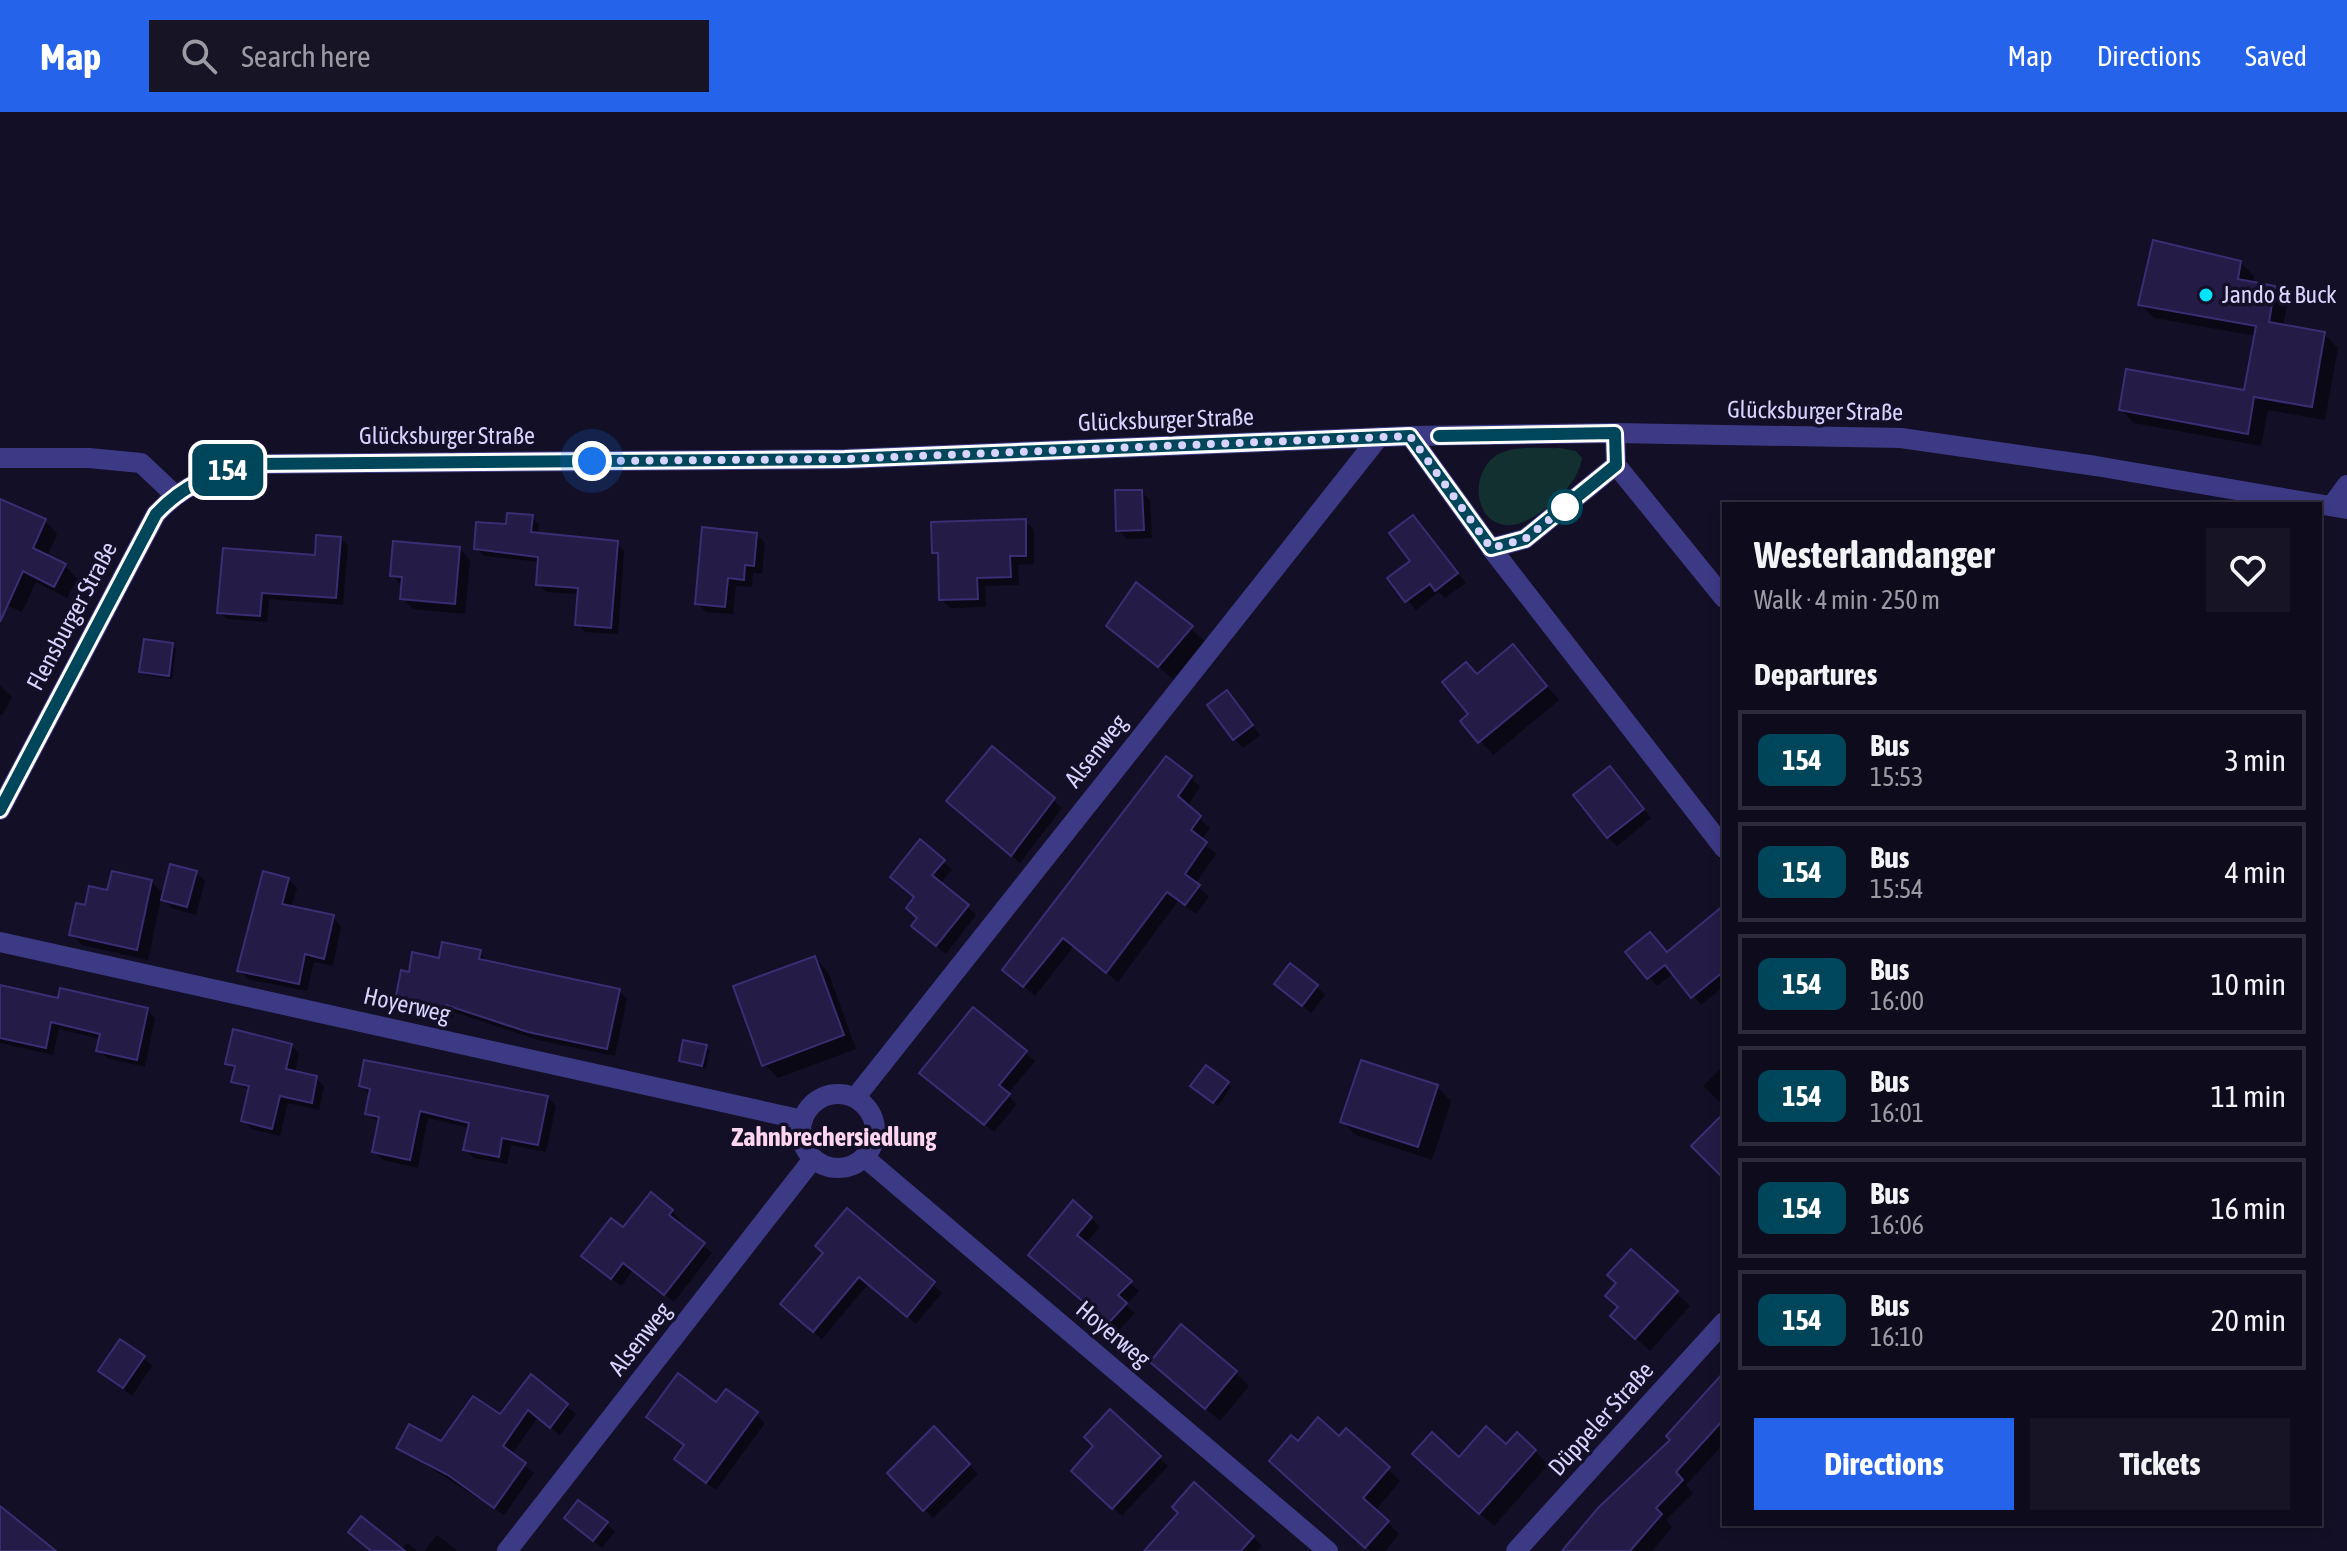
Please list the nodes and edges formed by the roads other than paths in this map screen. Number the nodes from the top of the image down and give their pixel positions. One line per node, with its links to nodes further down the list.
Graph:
1 (1615, 433): 2 (street, Glücksburger Straße); 5 (street); 8 (street, Glücksburger Straße)
2 (1410, 436): 3 (street, Glücksburger Straße); 10 (street)
3 (1379, 437): 7 (street, Glücksburger Straße); 15 (street, Alsenweg)
4 (0, 458): 7 (street)
5 (1616, 465): 10 (street); 11 (street)
6 (2347, 485): 9 (street)
7 (174, 494): 12 (street, Flensburger Straße)
8 (2314, 502)
9 (2340, 506)
10 (1491, 548): 13 (street)
11 (1722, 596)
12 (0, 810)
13 (1722, 845)
14 (0, 942): 16 (street, Hoyerweg)
15 (855, 1098): 16 (street); 17 (street)
16 (803, 1120): 18 (street)
17 (864, 1157): 18 (street); 21 (street, Hoyerweg)
18 (813, 1159): 20 (street, Alsenweg)
19 (1722, 1324): 22 (street, Düppeler Straße)
20 (507, 1551)
21 (1328, 1551)
22 (1516, 1551)

